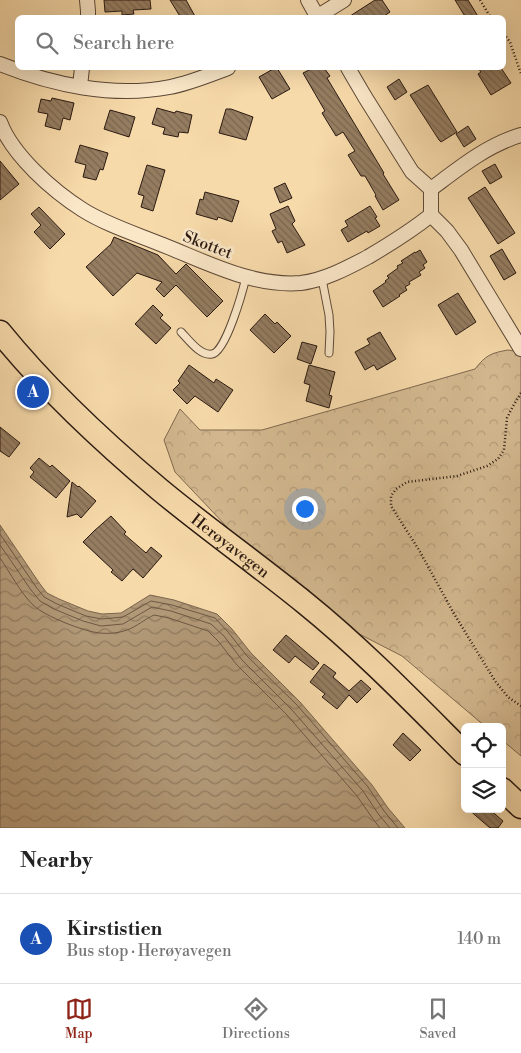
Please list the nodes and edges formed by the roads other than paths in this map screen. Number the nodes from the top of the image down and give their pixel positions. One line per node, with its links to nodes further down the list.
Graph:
1 (87, 0): 4 (street)
2 (308, 0): 5 (street)
3 (344, 0): 6 (street)
4 (88, 15)
5 (316, 15)
6 (320, 15)
7 (0, 64): 8 (street)
8 (15, 70)
9 (16, 70): 13 (street)
10 (82, 70): 13 (street)
11 (223, 70): 13 (street)
12 (349, 70): 16 (street)
13 (80, 86)
14 (0, 122): 18 (street, Skottet)
15 (521, 135): 16 (street)
16 (431, 189): 17 (street)
17 (431, 215): 19 (street, Skottet); 22 (street)
18 (246, 277): 19 (street, Skottet); 21 (lane)
19 (322, 278): 23 (lane)
20 (0, 332): 24 (highway, Herøyavegen)
21 (181, 332)
22 (521, 349)
23 (329, 353)
24 (461, 750)
25 (506, 793): 26 (highway)
26 (521, 806)

